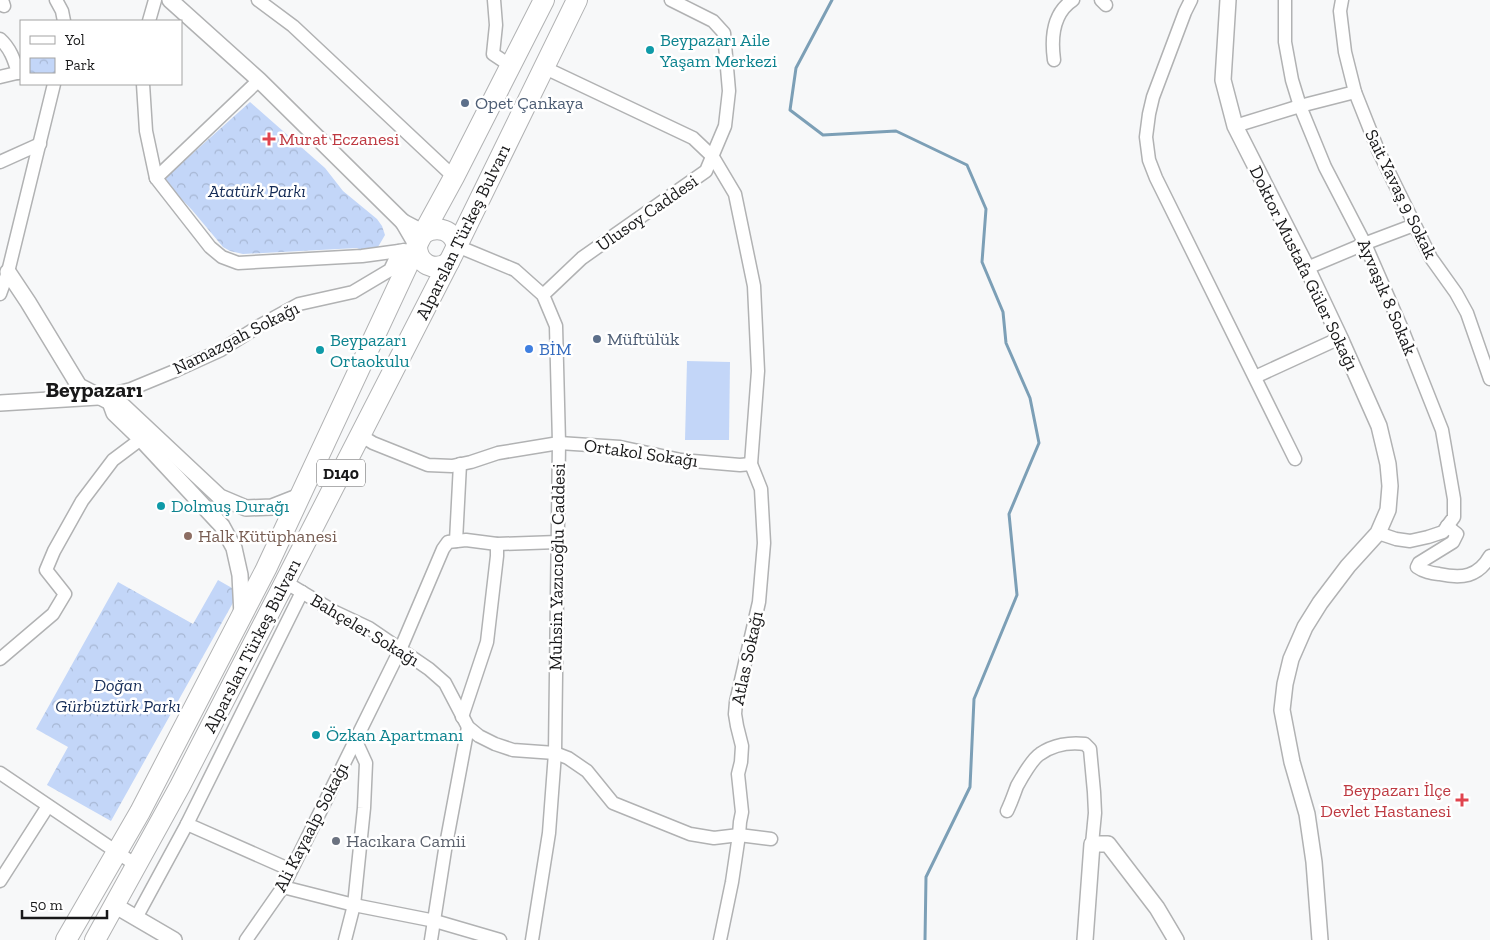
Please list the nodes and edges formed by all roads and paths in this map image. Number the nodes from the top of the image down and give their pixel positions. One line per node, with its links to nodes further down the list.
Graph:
1 (56, 0): 14 (street)
2 (155, 0): 15 (street)
3 (170, 0): 22 (street)
4 (258, 0): 31 (street)
5 (494, 0): 18 (street)
6 (544, 0): 18 (highway, Alparslan Türkeş Bulvarı / D140)
7 (577, 0): 19 (highway, Alparslan Türkeş Bulvarı / D140)
8 (671, 0): 29 (street)
9 (1072, 0): 17 (street)
10 (1191, 0): 42 (street)
11 (1228, 0): 27 (street, Doktor Mustafa Güler Sokağı)
12 (1285, 0): 26 (street, Ayvaşık 8 Sokak)
13 (1342, 0): 25 (street, Sait Yavaş 9 Sokak)
14 (64, 20)
15 (149, 20)
16 (0, 39): 20 (street)
17 (1054, 60)
18 (511, 66): 31 (highway, Alparslan Türkeş Bulvarı / D140)
19 (544, 67): 29 (street); 36 (highway, Alparslan Türkeş Bulvarı / D140)
20 (19, 72): 21 (street)
21 (0, 77)
22 (259, 80): 32 (street); 34 (street)
23 (54, 85): 28 (street)
24 (143, 85): 32 (street)
25 (1356, 92): 26 (street); 33 (street, Sait Yavaş 9 Sokak)
26 (1300, 106): 27 (street); 35 (street, Ayvaşık 8 Sokak)
27 (1235, 126): 37 (street, Doktor Mustafa Güler Sokağı)
28 (40, 144): 30 (street); 38 (street)
29 (713, 157): 40 (street, Ulusoy Caddesi); 51 (street, Ulusoy Caddesi)
30 (0, 162)
31 (454, 177): 34 (highway, Alparslan Türkeş Bulvarı / D140)
32 (156, 178): 34 (street)
33 (1414, 225): 35 (street); 43 (street, Sait Yavaş 9 Sokak)
34 (413, 243): 36 (highway); 36 (highway); 44 (street, Namazgah Sokağı); 52 (highway, Alparslan Türkeş Bulvarı / D140)
35 (1365, 244): 37 (street); 53 (street, Ayvaşık 8 Sokak)
36 (453, 254): 40 (street, Muhsin Yazıcıoğlu Caddesi); 46 (highway, Alparslan Türkeş Bulvarı / D140)
37 (1308, 268): 41 (street, Doktor Mustafa Güler Sokağı)
38 (8, 272): 39 (street); 44 (street)
39 (0, 294)
40 (543, 295): 48 (street, Muhsin Yazıcıoğlu Caddesi)
41 (1340, 338): 42 (street); 54 (street, Doktor Mustafa Güler Sokağı)
42 (1255, 377): 49 (street)
43 (1490, 379)
44 (105, 400): 45 (street); 47 (street); 52 (street)
45 (0, 403)
46 (360, 436): 50 (street, Ortakol Sokağı); 59 (highway, Alparslan Türkeş Bulvarı / D140)
47 (142, 439): 60 (street); 62 (street)
48 (559, 443): 50 (street, Ortakol Sokağı); 51 (street, Ortakol Sokağı); 56 (street, Muhsin Yazıcıoğlu Caddesi)
49 (1295, 459)
50 (460, 464): 55 (street)
51 (752, 464): 70 (street, Atlas Sokağı)
52 (300, 496): 60 (highway, Alparslan Türkeş Bulvarı / D140)
53 (1447, 526): 54 (street); 58 (street)
54 (1378, 533): 93 (street, Doktor Mustafa Güler Sokağı)
55 (456, 541): 57 (street); 61 (street, Ali Kayaalp Sokağı)
56 (558, 542): 57 (street); 65 (street, Muhsin Yazıcıoğlu Caddesi)
57 (497, 544): 63 (street)
58 (1490, 556)
59 (293, 587): 61 (street, Bahçeler Sokağı); 69 (street); 74 (highway, Alparslan Türkeş Bulvarı / D140)
60 (242, 615): 73 (highway, Alparslan Türkeş Bulvarı / D140)
61 (400, 650): 63 (street, Bahçeler Sokağı); 64 (street, Ali Kayaalp Sokağı)
62 (0, 659)
63 (465, 722): 65 (street); 81 (street)
64 (355, 739): 75 (street, Ali Kayaalp Sokağı); 79 (street)
65 (554, 754): 70 (street); 89 (street, Muhsin Yazıcıoğlu Caddesi)
66 (0, 773): 67 (street)
67 (48, 806): 73 (street); 76 (street)
68 (1007, 811): 72 (street)
69 (188, 824): 75 (street); 80 (street)
70 (739, 835): 71 (street); 90 (street, Atlas Sokağı)
71 (771, 839)
72 (1092, 844): 91 (street); 92 (street)
73 (116, 852): 74 (street); 82 (highway, Alparslan Türkeş Bulvarı / D140)
74 (136, 865): 78 (highway, Alparslan Türkeş Bulvarı / D140)
75 (291, 870): 77 (street, Ali Kayaalp Sokağı)
76 (0, 881)
77 (283, 887): 79 (street); 85 (street, Ali Kayaalp Sokağı)
78 (114, 905): 80 (street); 83 (highway, Alparslan Türkeş Bulvarı / D140)
79 (354, 905): 81 (street); 86 (street)
80 (136, 918): 84 (street)
81 (435, 921): 87 (street); 88 (street)
82 (66, 940)
83 (95, 940)
84 (174, 940)
85 (246, 940)
86 (346, 940)
87 (431, 940)
88 (500, 940)
89 (532, 940)
90 (720, 940)
91 (1085, 940)
92 (1176, 940)
93 (1320, 940)

